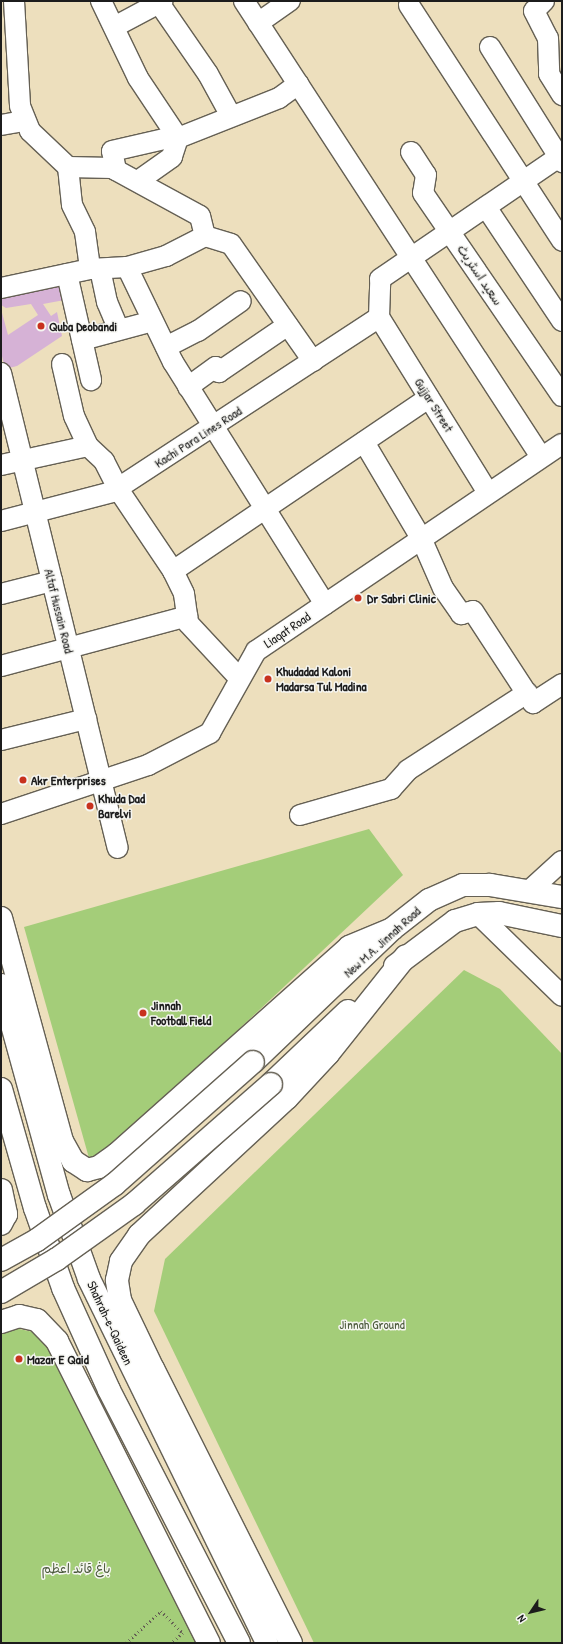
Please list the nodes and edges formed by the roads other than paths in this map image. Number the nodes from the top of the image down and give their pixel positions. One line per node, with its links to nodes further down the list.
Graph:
1 (14, 1): 14 (street)
2 (102, 1): 9 (street)
3 (244, 1): 8 (street)
4 (290, 1): 8 (street)
5 (544, 1): 12 (street)
6 (161, 2): 9 (street); 13 (street)
7 (409, 5): 22 (street)
8 (258, 22): 11 (street)
9 (114, 27): 16 (street)
10 (490, 47): 18 (street)
11 (298, 84): 13 (street); 27 (street)
12 (560, 89)
13 (232, 116): 16 (street)
14 (23, 121): 15 (street); 19 (street)
15 (1, 125)
16 (178, 137): 20 (street); 21 (street)
17 (411, 152): 24 (street, سعید اسٹریٹ)
18 (561, 158): 22 (street)
19 (68, 167): 20 (street); 29 (street)
20 (116, 170): 21 (street)
21 (138, 181): 25 (street)
22 (523, 182): 23 (street); 26 (street)
23 (486, 207): 24 (street); 35 (street)
24 (450, 231): 27 (street); 45 (street, سعید اسٹریٹ)
25 (205, 236): 28 (street); 36 (street)
26 (562, 242)
27 (411, 258): 33 (street); 52 (street)
28 (127, 267): 29 (street); 34 (street)
29 (95, 269): 30 (street); 37 (street)
30 (66, 274): 31 (street); 38 (street)
31 (1, 288)
32 (241, 301): 39 (street)
33 (379, 317): 40 (street, Kachi Para Lines Road); 46 (street, Gujjar Street)
34 (153, 321): 37 (street); 39 (street)
35 (562, 321)
36 (288, 325): 40 (street); 44 (street)
37 (119, 330): 38 (street)
38 (82, 340): 43 (street)
39 (166, 347): 44 (street)
40 (313, 361): 48 (street, Kachi Para Lines Road)
41 (62, 364): 51 (street)
42 (1, 373): 47 (street, Altaf Hussain Road)
43 (91, 380)
44 (188, 387): 48 (street)
45 (562, 396)
46 (429, 398): 49 (street); 56 (street, Gujjar Street)
47 (5, 409): 53 (street, Altaf Hussain Road)
48 (213, 428): 55 (street, Kachi Para Lines Road); 57 (street)
49 (364, 442): 57 (street); 60 (street)
50 (562, 444): 52 (street, Liaqat Road)
51 (88, 446): 53 (street); 55 (street)
52 (541, 457): 56 (street, Liaqat Road)
53 (23, 461): 54 (street); 58 (street, Altaf Hussain Road)
54 (1, 465)
55 (118, 489): 58 (street, Kachi Para Lines Road); 61 (street)
56 (488, 493): 60 (street, Liaqat Road)
57 (265, 509): 61 (street); 64 (street)
58 (36, 514): 59 (street, Kachi Para Lines Road); 62 (street, Altaf Hussain Road)
59 (1, 521)
60 (421, 538): 64 (street, Liaqat Road); 70 (street)
61 (173, 571): 65 (street)
62 (52, 580): 63 (street); 66 (street, Altaf Hussain Road)
63 (1, 594)
64 (325, 604): 68 (street, Liaqat Road)
65 (187, 616): 66 (street); 68 (street)
66 (68, 648): 67 (street); 71 (street, Altaf Hussain Road)
67 (1, 666)
68 (240, 679): 73 (street, Liaqat Road)
69 (562, 684): 70 (street)
70 (530, 698): 75 (street)
71 (86, 719): 72 (street); 73 (street, Altaf Hussain Road)
72 (1, 740)
73 (101, 781): 74 (street, Liaqat Road); 76 (street, Altaf Hussain Road)
74 (1, 814)
75 (300, 815)
76 (118, 848)
77 (562, 861): 78 (street)
78 (528, 892): 79 (main road, New M.A. Jinnah Road); 83 (main road, New M.A. Jinnah Road)
79 (562, 897)
80 (478, 914): 82 (main road, New M.A. Jinnah Road); 84 (main road, New M.A. Jinnah Road); 86 (street)
81 (1, 918): 83 (main road)
82 (562, 926)
83 (392, 929): 90 (main road, New M.A. Jinnah Road, bridge)
84 (406, 956): 91 (main road, New M.A. Jinnah Road, bridge); 96 (main road)
85 (1, 985): 95 (main road, Shahrah-e-Qaideen)
86 (562, 996)
87 (1, 1089): 94 (main road)
88 (1, 1190): 89 (main road)
89 (1, 1224)
90 (1, 1260)
91 (1, 1292)
92 (1, 1322): 93 (main road)
93 (209, 1643)
94 (239, 1643)
95 (267, 1643)
96 (291, 1643)

